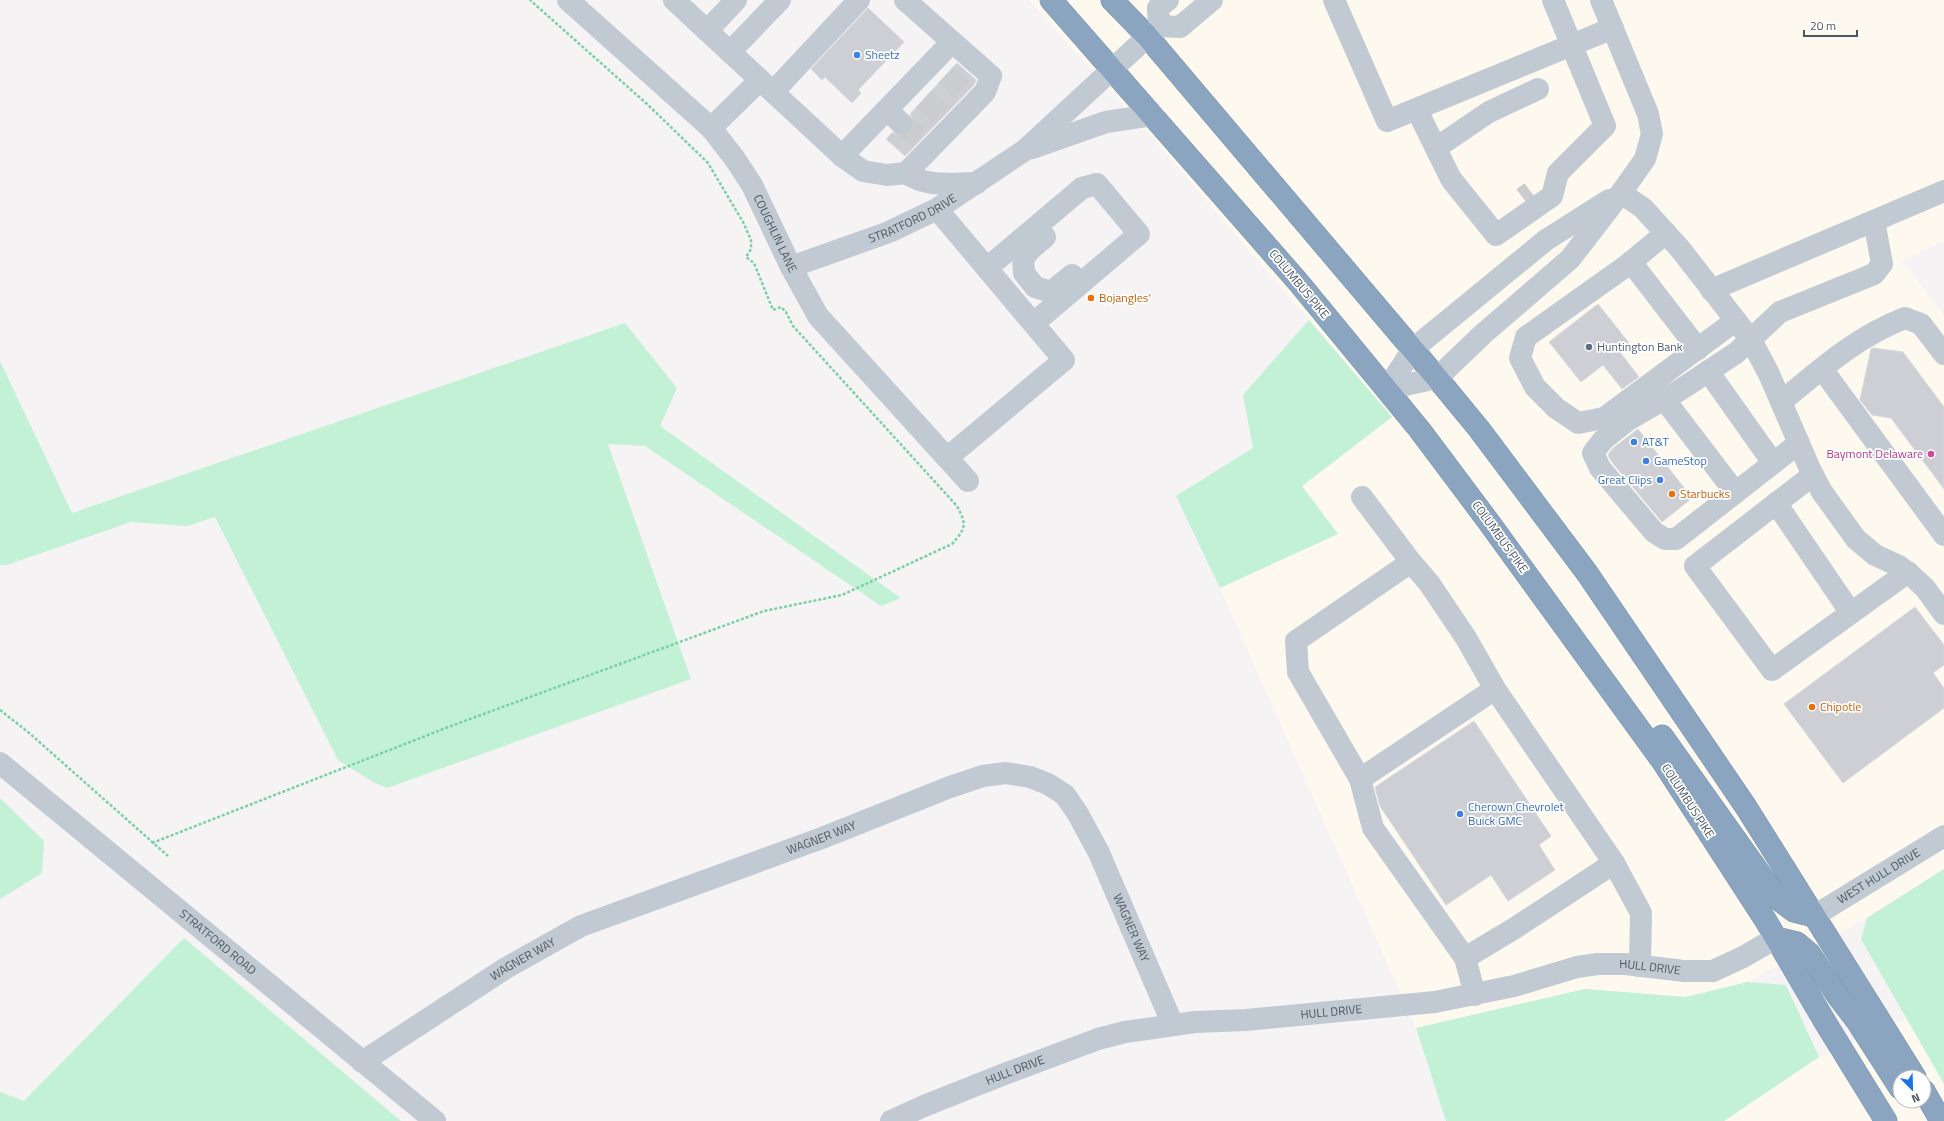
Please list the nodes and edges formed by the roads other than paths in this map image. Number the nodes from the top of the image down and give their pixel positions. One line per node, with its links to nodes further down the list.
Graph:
1 (568, 0): 25 (street, COUGHLIN LANE)
2 (674, 0): 15 (street)
3 (736, 0): 15 (street)
4 (778, 0): 19 (street)
5 (859, 0): 21 (street)
6 (905, 0): 17 (street)
7 (1051, 0): 20 (highway, COLUMBUS PIKE)
8 (1112, 0): 16 (highway)
9 (1168, 0): 16 (street)
10 (1212, 0): 16 (street)
11 (1334, 0): 23 (street)
12 (1553, 0): 18 (street)
13 (1601, 0): 14 (street)
14 (1613, 28): 18 (street); 34 (street)
15 (708, 31): 19 (street)
16 (1153, 31): 20 (street, STRATFORD DRIVE); 47 (highway)
17 (952, 42): 28 (street); 30 (street)
18 (1572, 46): 23 (street); 29 (street)
19 (730, 52): 21 (street)
20 (1112, 68): 24 (highway, COLUMBUS PIKE); 27 (street, STRATFORD DRIVE)
21 (766, 86): 25 (street); 28 (street)
22 (1538, 88): 26 (street)
23 (1417, 110): 26 (street)
24 (1153, 115): 27 (street, STRATFORD DRIVE); 53 (highway, COLUMBUS PIKE)
25 (711, 128): 41 (street, COUGHLIN LANE)
26 (1436, 148): 37 (street)
27 (1025, 150): 31 (street, STRATFORD DRIVE)
28 (842, 156): 30 (street)
29 (1564, 167): 37 (street); 37 (street)
30 (906, 173): 31 (street)
31 (977, 183): 35 (street, STRATFORD DRIVE)
32 (1101, 189): 39 (street); 39 (street); 42 (street)
33 (1944, 191): 36 (street)
34 (1621, 193): 38 (street); 47 (street); 52 (street)
35 (937, 209): 41 (street, STRATFORD DRIVE); 42 (street)
36 (1874, 221): 43 (street); 46 (street)
37 (1487, 224)
38 (1666, 233): 40 (street); 43 (street)
39 (1126, 244): 45 (street)
40 (1631, 262): 48 (street); 48 (street)
41 (791, 267): 57 (street, COUGHLIN LANE)
42 (987, 268): 45 (street)
43 (1711, 290): 44 (street)
44 (1735, 321): 46 (street); 48 (street)
45 (1034, 324): 57 (street)
46 (1751, 340): 51 (street); 55 (street)
47 (1413, 349): 52 (highway); 53 (street)
48 (1698, 349)
49 (1944, 354): 50 (street)
50 (1822, 369): 55 (street); 64 (street)
51 (1708, 371): 54 (street); 58 (street)
52 (1437, 378): 53 (street); 75 (highway)
53 (1387, 389): 70 (highway, COLUMBUS PIKE)
54 (1664, 399): 61 (street); 61 (street)
55 (1781, 402): 56 (street)
56 (1798, 443): 58 (street); 59 (street)
57 (946, 458): 60 (street, COUGHLIN LANE)
58 (1773, 462): 61 (street)
59 (1813, 475): 63 (street); 66 (street)
60 (968, 482)
61 (1735, 492)
62 (1362, 497): 65 (street)
63 (1776, 503): 68 (street); 68 (street)
64 (1944, 535)
65 (1411, 562): 69 (street); 72 (street)
66 (1908, 572): 67 (street); 68 (street)
67 (1942, 607)
68 (1851, 613)
69 (1495, 689): 72 (street); 74 (street)
70 (1638, 727): 75 (highway); 76 (highway, COLUMBUS PIKE)
71 (0, 762): 81 (street, STRATFORD ROAD)
72 (1360, 779): 77 (street)
73 (1944, 836): 75 (street, WEST HULL DRIVE)
74 (1614, 863): 77 (street); 78 (street)
75 (1814, 916): 82 (highway)
76 (1776, 938): 78 (street, HULL DRIVE); 83 (highway); 86 (highway, COLUMBUS PIKE)
77 (1465, 958): 79 (street)
78 (1640, 966): 79 (street, HULL DRIVE)
79 (1474, 995): 80 (street, HULL DRIVE)
80 (1173, 1025): 81 (street, WAGNER WAY); 85 (street, HULL DRIVE)
81 (362, 1062): 84 (street, STRATFORD ROAD)
82 (1910, 1069)
83 (1892, 1076)
84 (435, 1121)
85 (891, 1121)
86 (1886, 1121)

